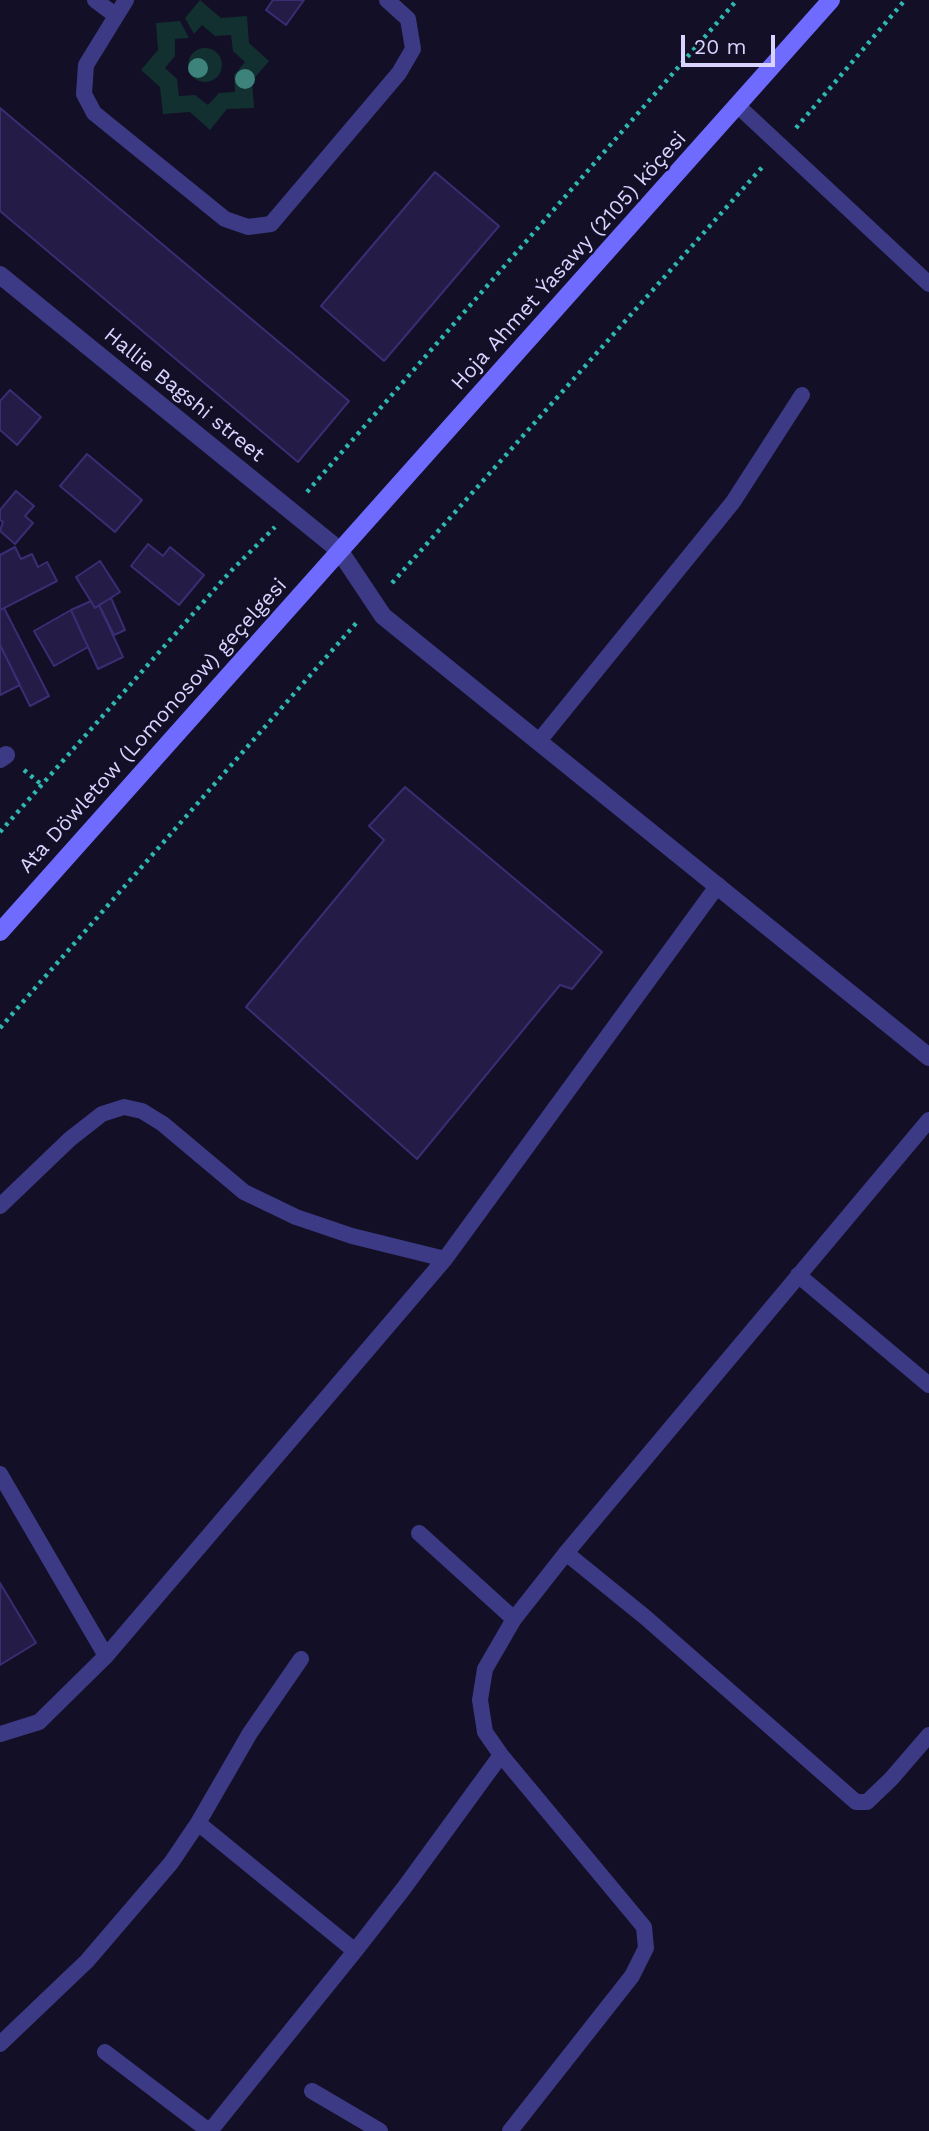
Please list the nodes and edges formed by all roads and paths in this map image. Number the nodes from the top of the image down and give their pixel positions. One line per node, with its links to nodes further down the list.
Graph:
1 (95, 0): 7 (lane)
2 (126, 0): 7 (lane)
3 (387, 0): 7 (lane)
4 (737, 0): 13 (path)
5 (831, 0): 8 (street, Hoja Ahmet Ýasawy (2105) köçesi)
6 (905, 0): 9 (path)
7 (115, 15)
8 (738, 106): 9 (lane); 14 (street, Hoja Ahmet Ýasawy (2105) köçesi)
9 (781, 145): 11 (lane); 15 (path)
10 (0, 275): 13 (street, Hallie Bagshi street)
11 (929, 284)
12 (802, 395): 16 (lane)
13 (291, 511): 14 (street, Hallie Bagshi street); 17 (path)
14 (339, 550): 15 (street, Hallie Bagshi street); 19 (street, Ata Döwletow (Lomonosow) geçelgesi)
15 (374, 603): 16 (street, Hallie Bagshi street); 20 (path)
16 (539, 741): 18 (street, Hallie Bagshi street)
17 (0, 832)
18 (718, 885): 21 (street, Hallie Bagshi street); 24 (lane)
19 (0, 932)
20 (0, 1028)
21 (929, 1057)
22 (929, 1120): 25 (lane)
23 (0, 1206): 24 (lane)
24 (444, 1259): 31 (lane)
25 (798, 1275): 26 (lane); 29 (lane)
26 (929, 1385)
27 (0, 1474): 31 (lane)
28 (419, 1534): 30 (lane)
29 (566, 1553): 30 (lane); 34 (lane)
30 (514, 1619): 35 (lane)
31 (106, 1656): 33 (lane)
32 (301, 1659): 36 (lane)
33 (0, 1734)
34 (929, 1735)
35 (501, 1755): 37 (lane); 43 (lane)
36 (198, 1823): 37 (lane); 38 (lane)
37 (355, 1951): 41 (lane)
38 (0, 2044)
39 (106, 2052): 41 (lane)
40 (312, 2091): 42 (lane)
41 (209, 2131)
42 (380, 2131)
43 (510, 2131)

